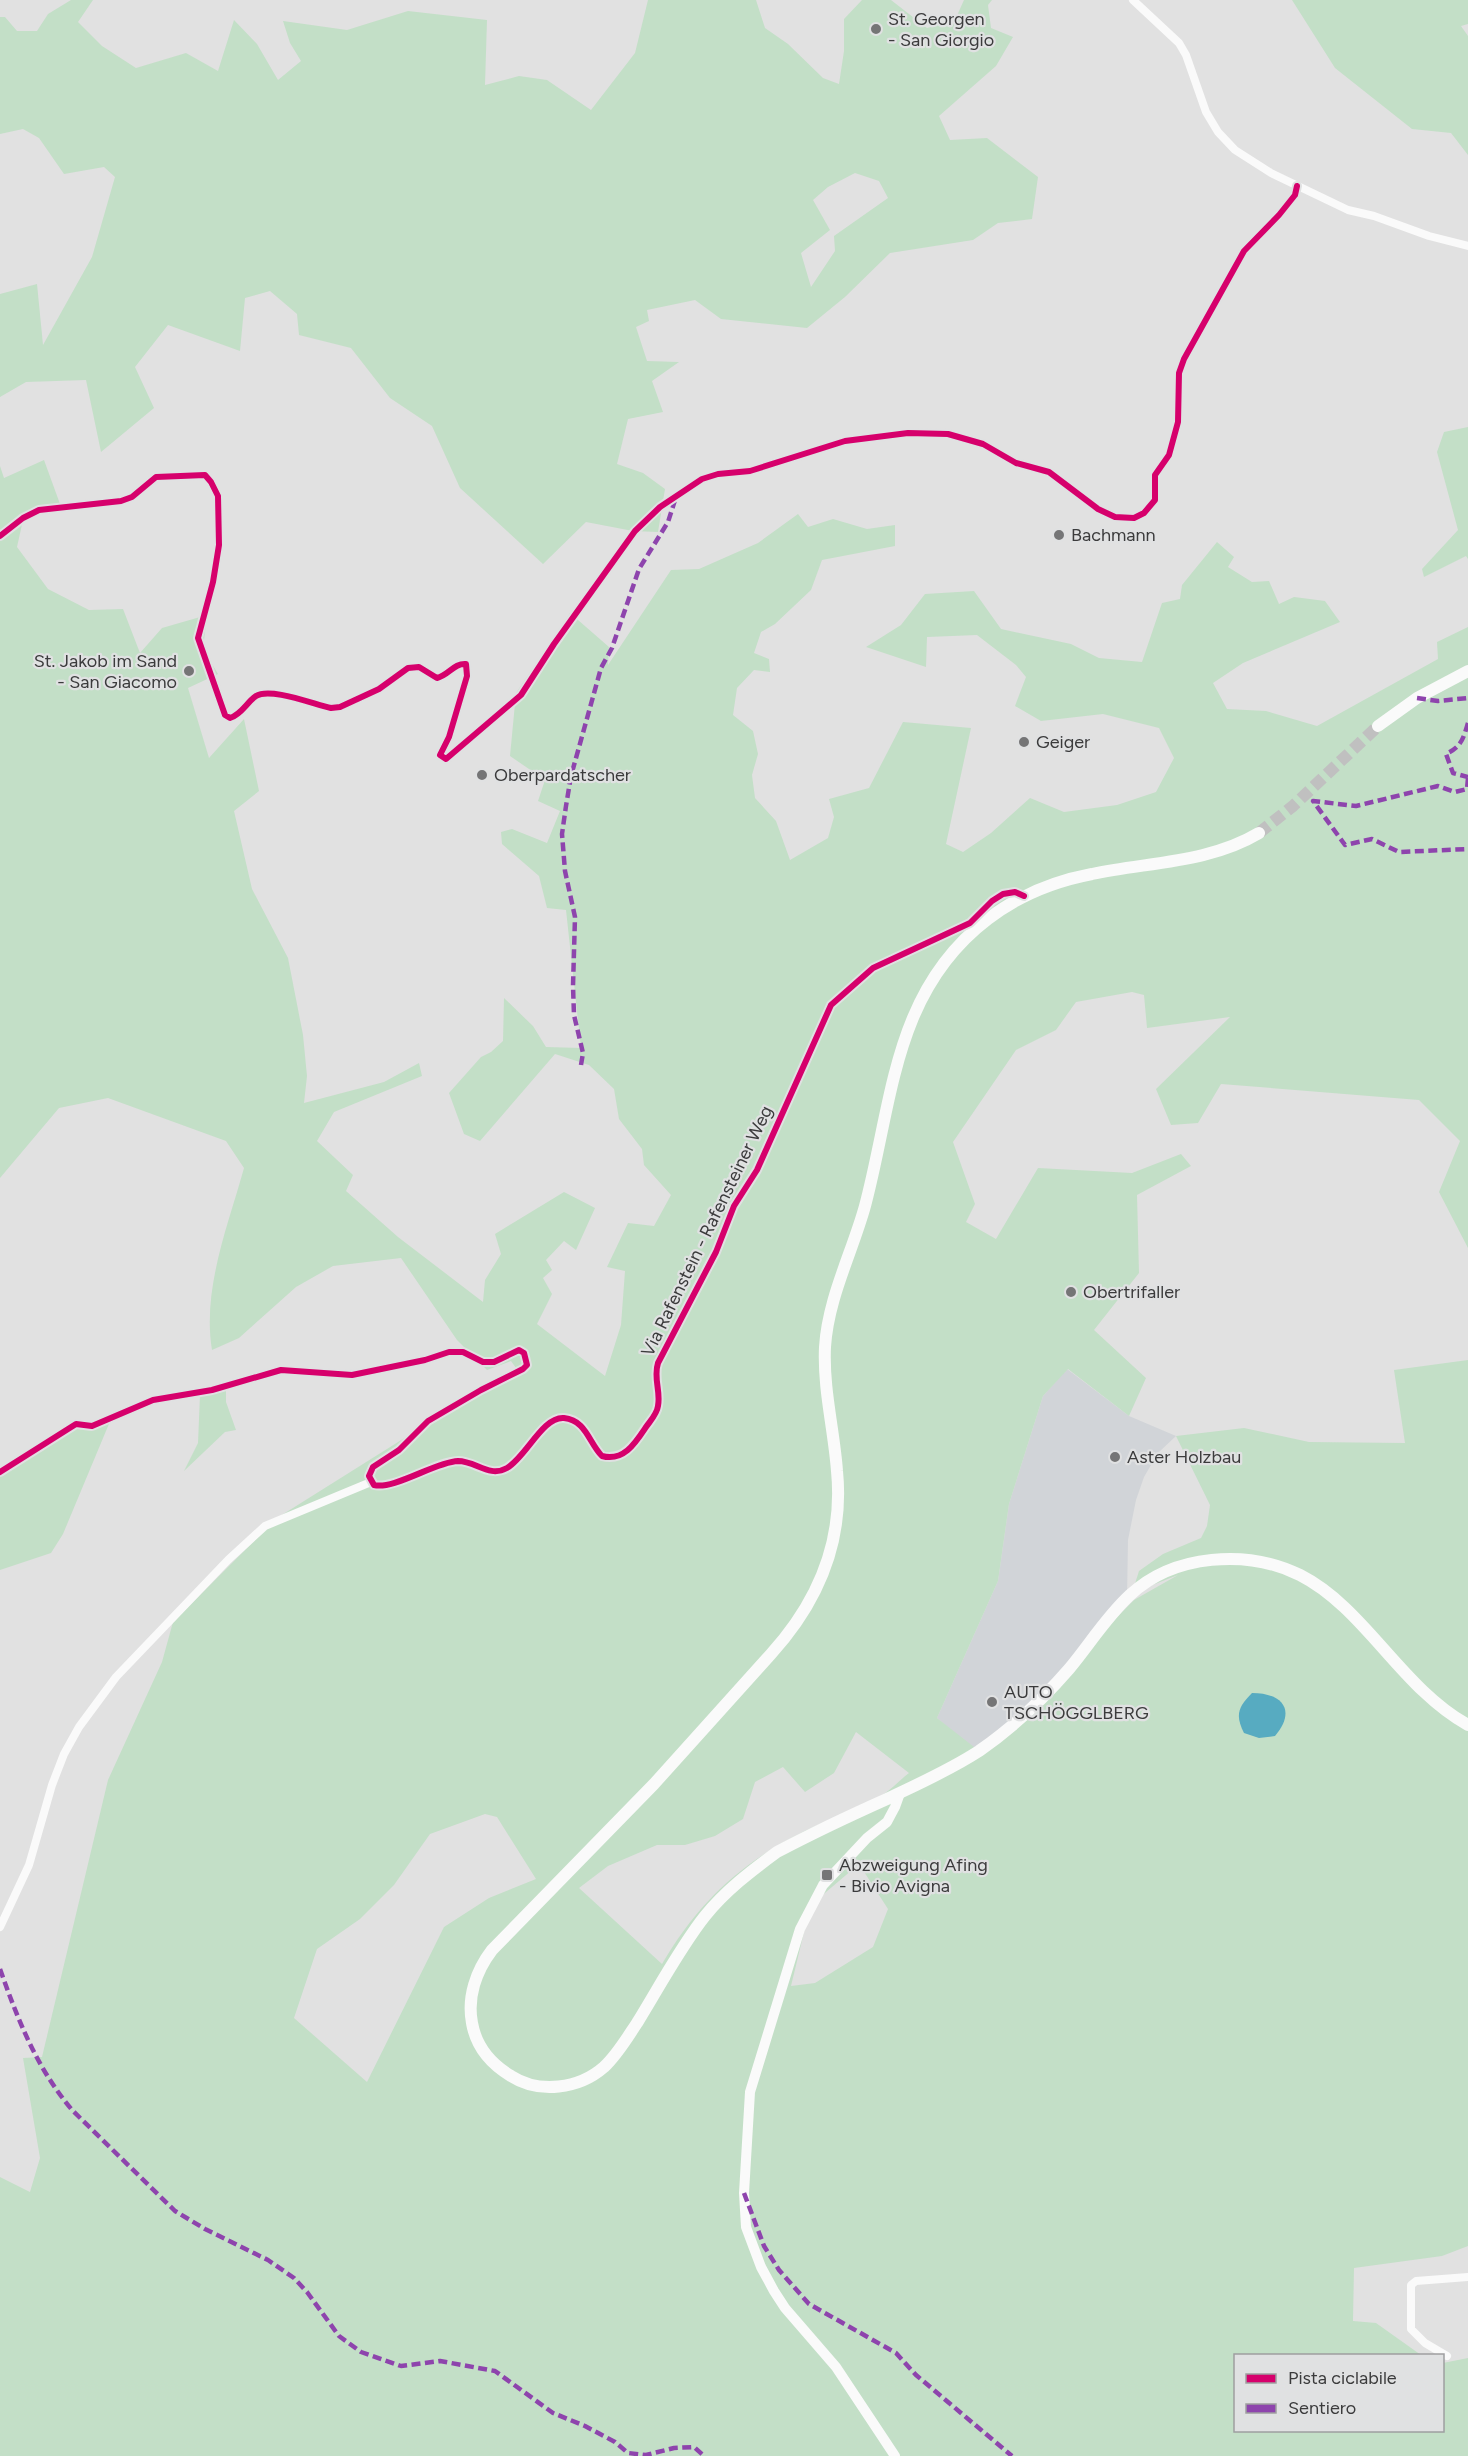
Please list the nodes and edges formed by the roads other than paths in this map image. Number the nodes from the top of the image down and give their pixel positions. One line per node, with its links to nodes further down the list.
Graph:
1 (1133, 0): 2 (street)
2 (1297, 186): 3 (street); 4 (street)
3 (1468, 246)
4 (0, 536)
5 (1468, 671): 6 (main road)
6 (1378, 726)
7 (1259, 832): 8 (main road)
8 (1024, 896): 10 (street, Via Rafenstein - Rafensteiner Weg); 12 (main road)
9 (0, 1472): 10 (street)
10 (372, 1482): 13 (street)
11 (1468, 1725): 12 (main road)
12 (900, 1793): 18 (street)
13 (0, 1927)
14 (1468, 2277): 15 (street)
15 (1444, 2354)
16 (1444, 2354): 17 (street)
17 (1447, 2356)
18 (896, 2456)

